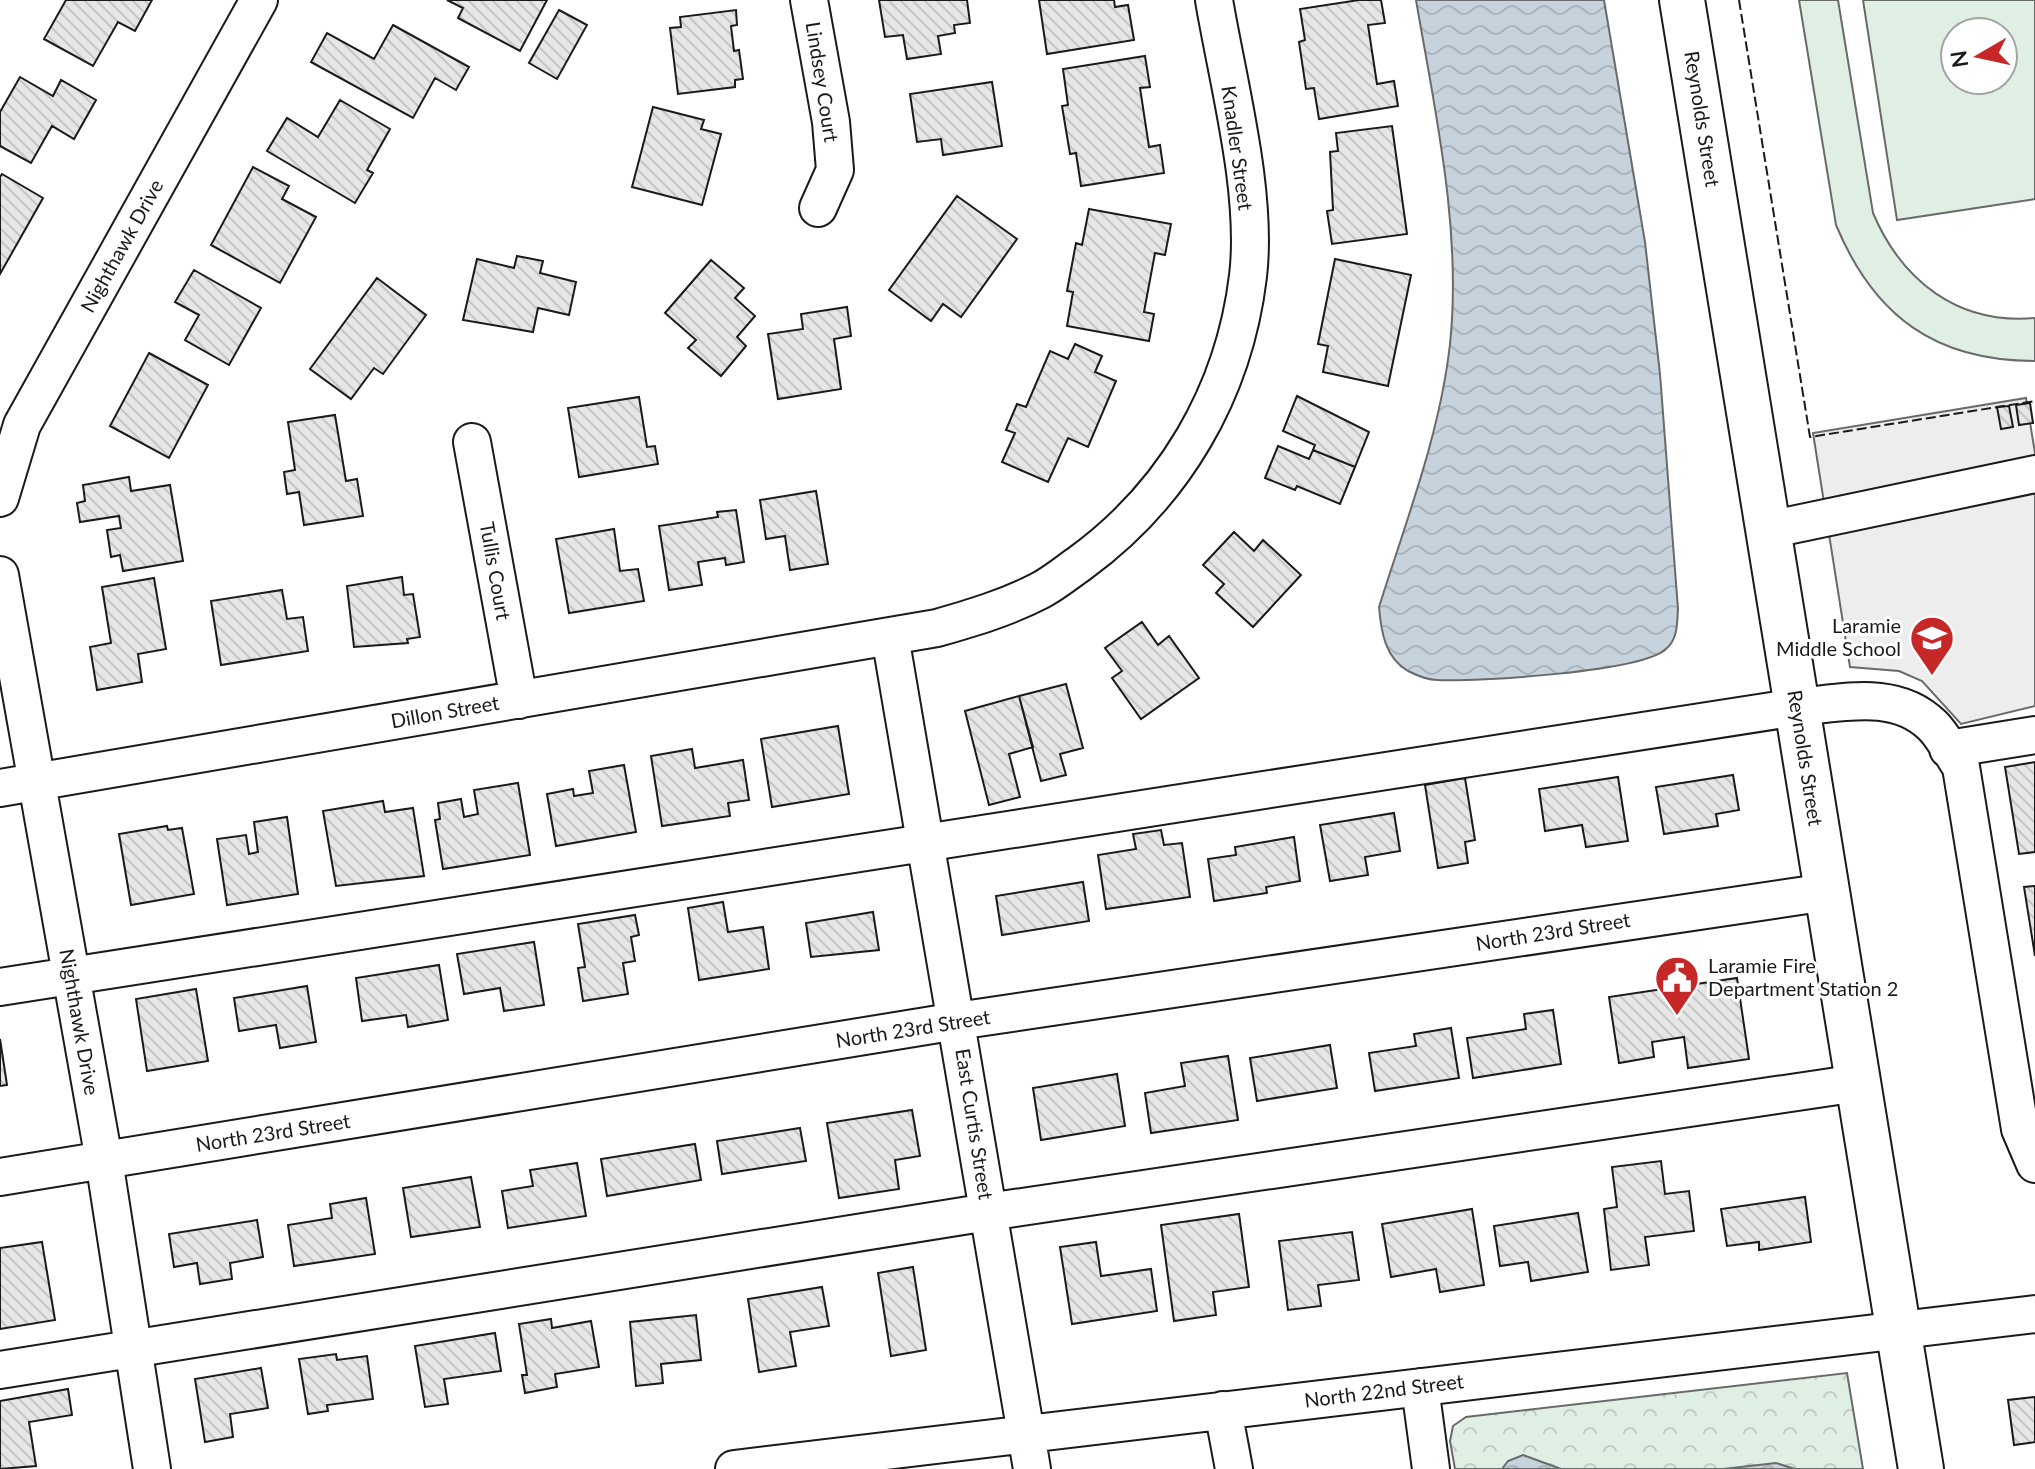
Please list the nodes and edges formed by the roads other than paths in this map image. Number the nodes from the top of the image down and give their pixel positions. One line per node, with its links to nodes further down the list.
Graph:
1 (259, 0): 8 (street, Nighthawk Drive)
2 (809, 0): 5 (street, Lindsey Court)
3 (1214, 0): 11 (street, Knadler Street)
4 (1682, 0): 9 (main road, Reynolds Street)
5 (818, 208)
6 (472, 442): 12 (street, Tullis Court)
7 (2035, 474): 9 (street)
8 (3, 479)
9 (1768, 530): 13 (main road, Reynolds Street)
10 (0, 575): 16 (street, Nighthawk Drive)
11 (890, 636): 12 (street, Dillon Street); 18 (street, East Curtis Street)
12 (519, 700): 16 (street, Dillon Street)
13 (1797, 707): 15 (street); 18 (street); 19 (main road, Reynolds Street)
14 (2035, 735): 15 (street)
15 (1948, 749): 25 (street)
16 (37, 782): 17 (street, Dillon Street); 20 (street, Nighthawk Drive)
17 (0, 788)
18 (928, 841): 20 (street); 22 (street, East Curtis Street)
19 (1827, 892): 22 (street, North 23rd Street); 23 (main road, Reynolds Street)
20 (71, 976): 21 (street); 24 (street, Nighthawk Drive)
21 (0, 987)
22 (957, 1021): 24 (street, North 23rd Street); 27 (street, East Curtis Street)
23 (1858, 1083): 27 (street); 29 (main road, Reynolds Street)
24 (104, 1160): 26 (street, North 23rd Street); 30 (street, Nighthawk Drive)
25 (2035, 1164)
26 (0, 1177)
27 (988, 1212): 30 (street); 34 (street, East Curtis Street)
28 (2035, 1314): 29 (street, North 22nd Street)
29 (1898, 1330): 32 (street, North 22nd Street); 41 (main road, Reynolds Street)
30 (134, 1348): 31 (street); 36 (street, Nighthawk Drive)
31 (0, 1370)
32 (1420, 1387): 33 (street, North 22nd Street); 40 (street)
33 (1223, 1410): 34 (street, North 22nd Street); 39 (street)
34 (1026, 1434): 35 (street, North 22nd Street); 38 (street, East Curtis Street)
35 (808, 1465): 37 (street, North 22nd Street)
36 (152, 1469)
37 (734, 1469)
38 (1032, 1469)
39 (1234, 1469)
40 (1431, 1469)
41 (1921, 1469)

